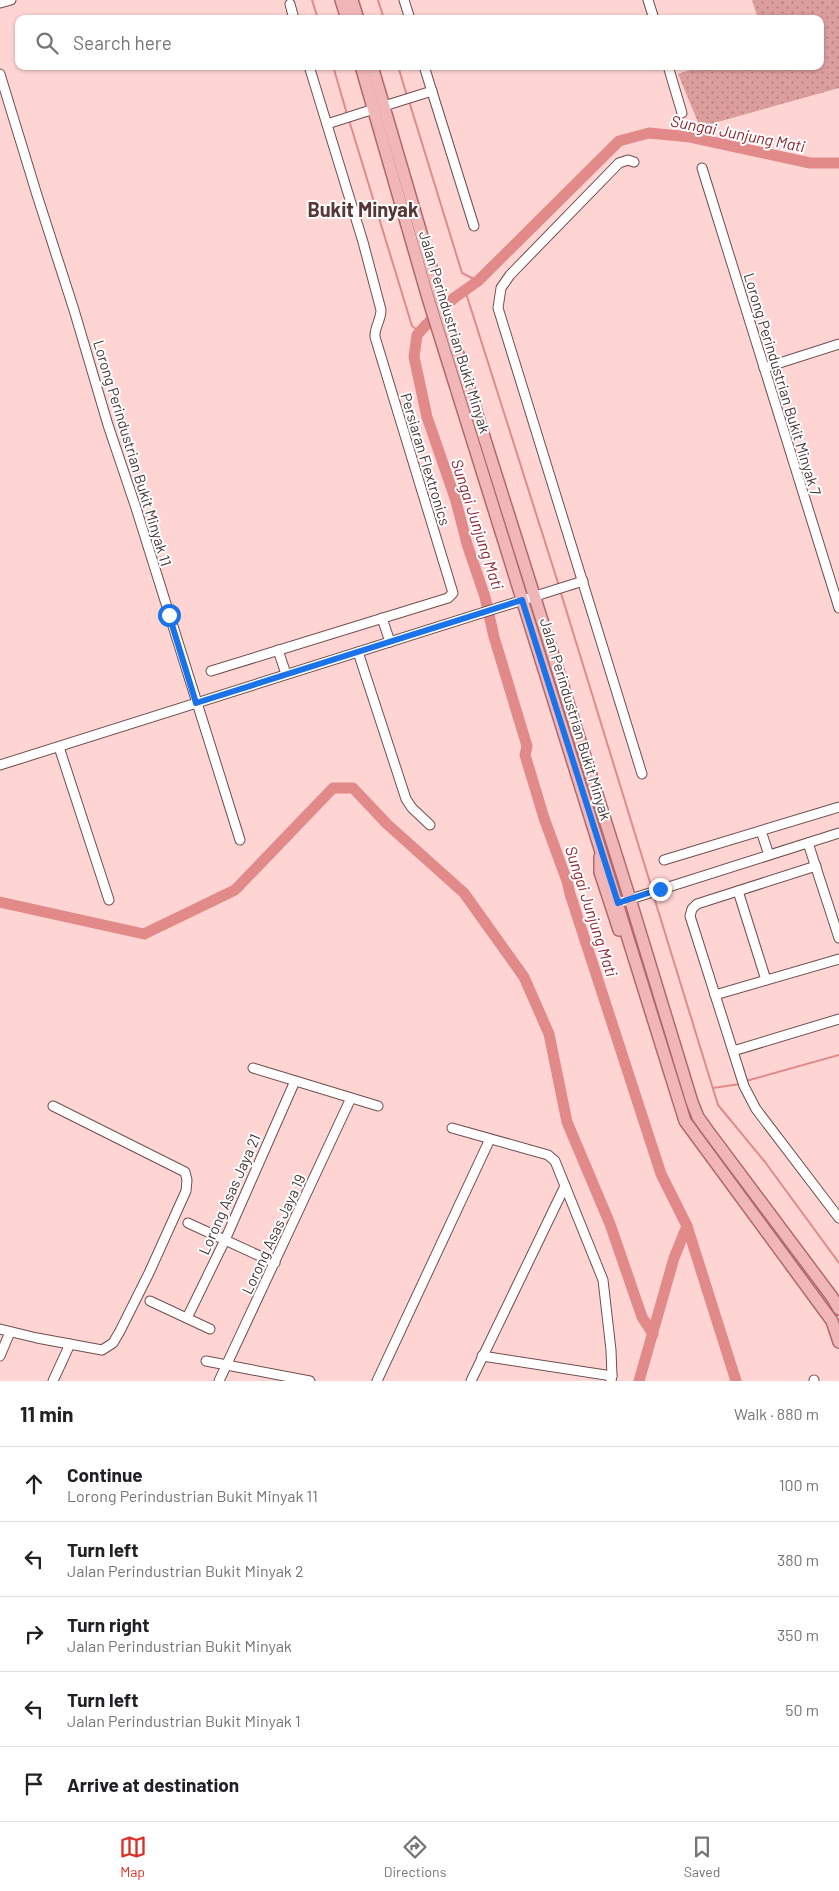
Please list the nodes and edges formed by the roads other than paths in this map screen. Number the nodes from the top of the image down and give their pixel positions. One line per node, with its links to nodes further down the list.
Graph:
1 (10, 0): 6 (street)
2 (341, 0): 9 (main road)
3 (352, 0): 10 (main road)
4 (404, 0): 11 (street)
5 (648, 0): 12 (street)
6 (0, 3)
7 (290, 4): 8 (street)
8 (293, 15)
9 (345, 15)
10 (357, 15)
11 (409, 15)
12 (653, 15)
13 (310, 70): 22 (street)
14 (363, 70): 20 (main road, Jalan Perindustrian Bukit Minyak)
15 (373, 70): 20 (main road, Jalan Perindustrian Bukit Minyak)
16 (425, 70): 19 (street)
17 (669, 70): 21 (street)
18 (0, 74): 38 (street, Lorong Perindustrian Bukit Minyak 11)
19 (432, 91): 20 (street); 25 (street)
20 (379, 108): 22 (street); 29 (main road, Jalan Perindustrian Bukit Minyak); 30 (main road, Jalan Perindustrian Bukit Minyak)
21 (682, 113)
22 (327, 124): 32 (street, Persiaran Flextronics)
23 (634, 162): 28 (street)
24 (702, 168): 27 (street, Lorong Perindustrian Bukit Minyak 7)
25 (474, 226)
26 (839, 344): 27 (street)
27 (764, 368): 31 (street, Lorong Perindustrian Bukit Minyak 7)
28 (583, 581): 29 (street); 41 (street)
29 (534, 596): 30 (street); 53 (main road, Jalan Perindustrian Bukit Minyak)
30 (522, 600): 33 (street); 48 (main road, Jalan Perindustrian Bukit Minyak)
31 (839, 608)
32 (382, 618): 33 (street); 34 (street, Persiaran Flextronics)
33 (390, 642): 35 (street)
34 (278, 650): 36 (street, Persiaran Flextronics); 37 (street)
35 (358, 652): 37 (street); 43 (street)
36 (211, 671)
37 (286, 674): 38 (street)
38 (196, 703): 39 (street); 46 (street, Lorong Perindustrian Bukit Minyak 11)
39 (58, 747): 40 (street); 54 (street)
40 (0, 765)
41 (642, 774)
42 (839, 807): 44 (street)
43 (430, 825)
44 (761, 831): 49 (street); 50 (street)
45 (839, 833): 47 (street)
46 (240, 840)
47 (808, 843): 49 (street); 51 (street)
48 (601, 848): 55 (main road, Jalan Perindustrian Bukit Minyak); 57 (main road)
49 (769, 854): 53 (street)
50 (664, 860)
51 (816, 866): 52 (street); 56 (street)
52 (738, 891): 59 (street); 60 (street)
53 (630, 899): 55 (street); 76 (main road, Jalan Perindustrian Bukit Minyak)
54 (109, 900)
55 (618, 903): 57 (main road, Jalan Perindustrian Bukit Minyak)
56 (839, 938)
57 (630, 942): 81 (main road, Jalan Perindustrian Bukit Minyak)
58 (839, 958): 59 (street)
59 (766, 980): 60 (street)
60 (715, 995): 62 (street)
61 (839, 1019): 62 (street)
62 (733, 1051): 71 (street)
63 (253, 1068): 64 (street)
64 (295, 1081): 65 (street); 73 (street, Lorong Asas Jaya 21)
65 (351, 1098): 67 (street); 74 (street, Lorong Asas Jaya 19)
66 (53, 1106): 82 (street)
67 (378, 1106)
68 (452, 1128): 69 (street)
69 (490, 1139): 70 (street); 92 (street)
70 (564, 1186): 84 (street); 87 (street)
71 (839, 1218)
72 (188, 1223): 73 (street)
73 (225, 1240): 74 (street); 77 (street, Lorong Asas Jaya 21)
74 (275, 1263): 86 (street, Lorong Asas Jaya 19)
75 (150, 1301): 77 (street)
76 (839, 1309)
77 (187, 1318): 78 (street)
78 (210, 1328)
79 (0, 1329): 80 (street)
80 (10, 1332): 82 (street); 83 (street)
81 (839, 1342)
82 (70, 1344): 89 (street)
83 (0, 1356)
84 (482, 1356): 87 (street); 93 (street)
85 (206, 1361): 86 (street)
86 (226, 1366): 88 (street); 90 (street, Lorong Asas Jaya 19)
87 (612, 1378)
88 (283, 1379): 91 (street)
89 (54, 1381)
90 (219, 1381)
91 (310, 1381)
92 (377, 1381)
93 (471, 1381)

